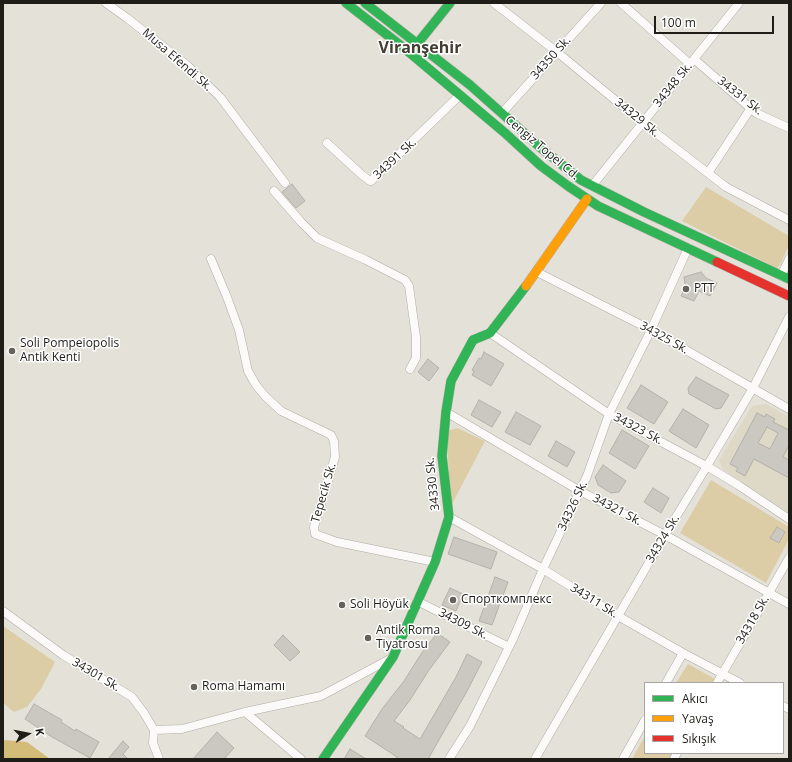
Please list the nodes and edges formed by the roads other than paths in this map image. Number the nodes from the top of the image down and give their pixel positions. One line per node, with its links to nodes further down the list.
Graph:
1 (106, 3): 20 (street, Musa Efendi Sk.)
2 (346, 3): 11 (street, Cengiz Topel Cd.)
3 (365, 3): 9 (street, Cengiz Topel Cd.)
4 (450, 3): 9 (street)
5 (494, 3): 10 (street, 34329 Sk.)
6 (601, 3): 10 (street, 34350 Sk.)
7 (621, 3): 12 (street, 34331 Sk.)
8 (739, 3): 12 (street, 34348 Sk.)
9 (417, 43): 11 (street); 15 (street, Cengiz Topel Cd.)
10 (557, 52): 15 (street, 34350 Sk.); 16 (street, 34329 Sk.)
11 (410, 53): 13 (street, Cengiz Topel Cd.)
12 (692, 61): 14 (street, 34331 Sk.); 16 (street, 34348 Sk.)
13 (460, 95): 18 (street, 34391 Sk.); 23 (street, Cengiz Topel Cd.)
14 (751, 108): 17 (street, 34331 Sk.); 19 (street)
15 (502, 113): 21 (street, Cengiz Topel Cd.)
16 (643, 123): 19 (street, 34329 Sk.); 21 (street, 34348 Sk.)
17 (789, 128)
18 (327, 143)
19 (708, 173): 24 (street, 34329 Sk.)
20 (284, 183)
21 (592, 186): 29 (street, Cengiz Topel Cd.)
22 (274, 191): 34 (street)
23 (587, 199): 25 (street, Cengiz Topel Cd.); 28 (street, 34330 Sk.)
24 (789, 220)
25 (688, 248): 30 (street, Cengiz Topel Cd.); 32 (street, 34326 Sk.)
26 (211, 259): 45 (street, Tepecik Sk.)
27 (789, 259): 29 (street)
28 (537, 272): 32 (street, 34325 Sk.); 33 (street, 34330 Sk.)
29 (785, 277)
30 (789, 296)
31 (789, 317): 35 (street, 34324 Sk.)
32 (651, 330): 35 (street, 34325 Sk.); 38 (street, 34326 Sk.)
33 (490, 333): 37 (street, 34330 Sk.); 38 (street, 34323 Sk.)
34 (410, 370)
35 (752, 388): 36 (street, 34325 Sk.); 39 (street, 34324 Sk.)
36 (789, 409)
37 (446, 412): 40 (street, 34321 Sk.); 41 (street, 34330 Sk.)
38 (609, 414): 39 (street, 34323 Sk.); 40 (street, 34326 Sk.)
39 (707, 466): 42 (street, 34323 Sk.); 43 (street, 34324 Sk.)
40 (580, 491): 43 (street, 34321 Sk.); 46 (street, 34326 Sk.)
41 (449, 516): 45 (street, 34330 Sk.); 46 (street, 34311 Sk.)
42 (789, 519)
43 (665, 535): 47 (street, 34321 Sk.); 51 (street, 34324 Sk.)
44 (789, 558): 47 (street, 34318 Sk.)
45 (435, 562): 48 (street, 34330 Sk.)
46 (543, 569): 51 (street, 34311 Sk.); 52 (street, 34326 Sk.)
47 (769, 593): 49 (street, 34321 Sk.); 55 (street, 34318 Sk.)
48 (417, 601): 52 (street, 34309 Sk.); 54 (street, 34330 Sk.)
49 (789, 604)
50 (3, 611): 61 (street, 34301 Sk.)
51 (618, 616): 53 (street, 34311 Sk.); 62 (street, 34324 Sk.)
52 (509, 647): 66 (street, 34326 Sk.)
53 (684, 653): 55 (street, 34311 Sk.); 56 (street)
54 (393, 657): 59 (street); 65 (street, 34330 Sk.)
55 (723, 674): 57 (street, 34318 Sk.); 58 (street, 34311 Sk.)
56 (667, 682)
57 (718, 682)
58 (738, 682)
59 (245, 712): 61 (street); 64 (street)
60 (644, 722): 67 (street)
61 (154, 730): 63 (street, 34301 Sk.)
62 (537, 758)
63 (159, 759)
64 (301, 759)
65 (323, 759)
66 (449, 759)
67 (622, 759)

